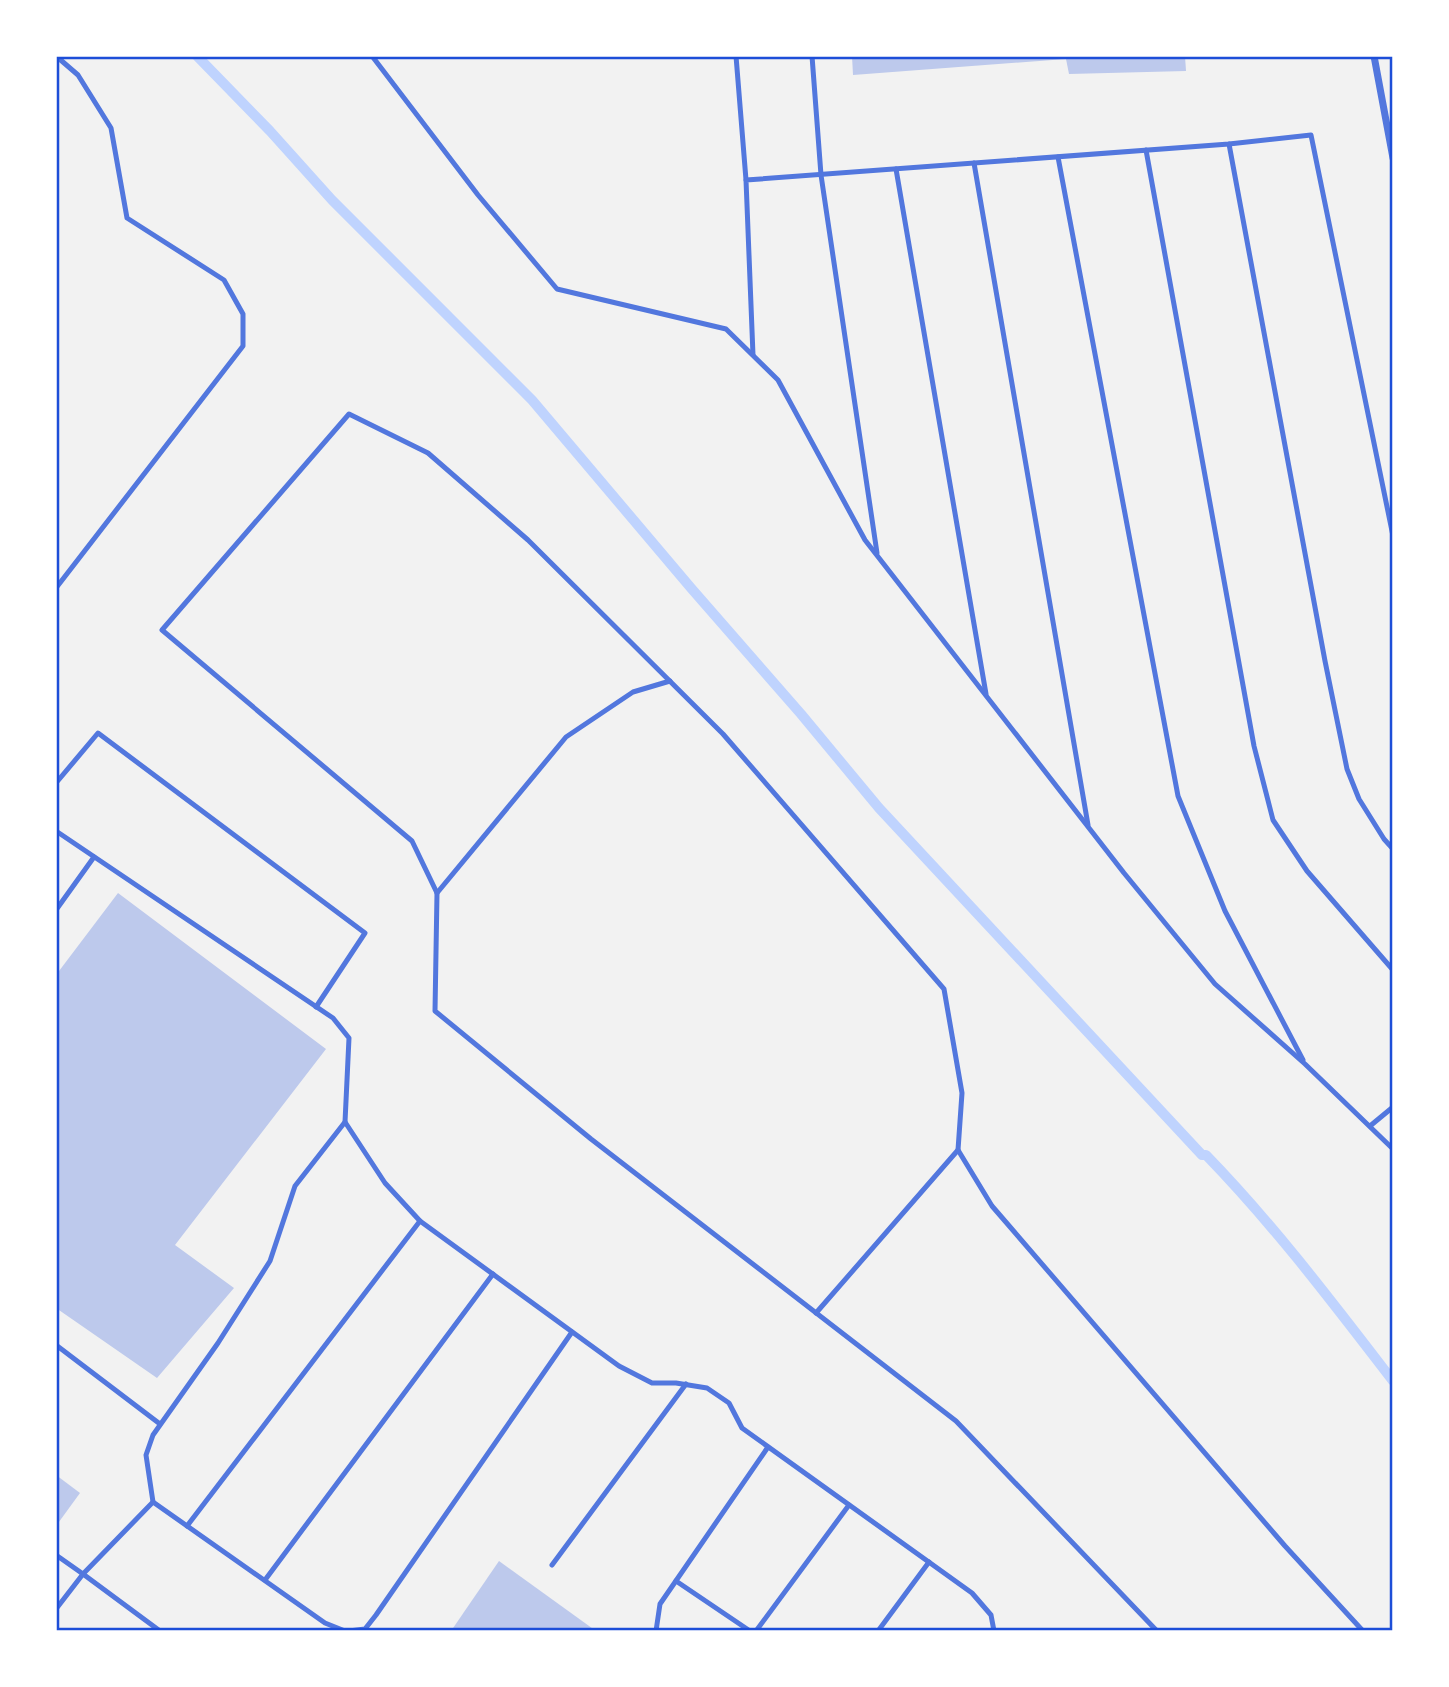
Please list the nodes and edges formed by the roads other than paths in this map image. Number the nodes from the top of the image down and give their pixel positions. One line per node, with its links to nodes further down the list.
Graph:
1 (56, 56): 17 (lane)
2 (372, 56): 14 (lane)
3 (736, 56): 13 (lane)
4 (812, 56): 12 (lane)
5 (1374, 56): 9 (street)
6 (1229, 144): 7 (lane); 15 (lane); 23 (lane)
7 (1146, 150): 8 (lane); 27 (lane)
8 (1058, 157): 10 (lane); 29 (lane)
9 (1393, 158)
10 (974, 163): 11 (lane); 21 (lane)
11 (896, 169): 12 (lane); 19 (lane)
12 (821, 175): 13 (lane); 16 (lane)
13 (746, 180): 14 (lane)
14 (753, 355): 16 (lane)
15 (1393, 536)
16 (877, 556): 19 (lane)
17 (56, 588)
18 (670, 681): 25 (lane); 25 (lane); 34 (lane)
19 (986, 696): 21 (lane)
20 (56, 783): 28 (lane)
21 (1089, 828): 29 (lane)
22 (56, 831): 24 (lane)
23 (1393, 849)
24 (94, 857): 26 (lane); 28 (lane)
25 (437, 893): 37 (lane)
26 (56, 910)
27 (1393, 971)
28 (316, 1007): 31 (lane)
29 (1305, 1064): 32 (lane)
30 (1393, 1107): 32 (lane)
31 (345, 1122): 35 (lane); 41 (lane)
32 (1370, 1126): 33 (lane)
33 (1393, 1149)
34 (958, 1150): 37 (lane); 61 (lane)
35 (420, 1221): 36 (lane); 45 (lane)
36 (493, 1274): 38 (lane); 50 (lane)
37 (816, 1313): 60 (lane)
38 (572, 1332): 40 (lane); 54 (lane)
39 (56, 1345): 41 (lane)
40 (686, 1384): 42 (lane); 48 (lane)
41 (160, 1424): 43 (lane)
42 (768, 1447): 44 (lane); 51 (lane)
43 (153, 1502): 45 (lane); 49 (lane)
44 (849, 1505): 47 (lane); 57 (lane)
45 (187, 1526): 50 (lane)
46 (56, 1555): 49 (lane)
47 (929, 1562): 58 (lane); 59 (lane)
48 (552, 1565)
49 (83, 1574): 52 (lane); 53 (lane)
50 (265, 1580): 54 (lane)
51 (676, 1581): 55 (lane); 56 (lane)
52 (56, 1609)
53 (160, 1631)
54 (347, 1631)
55 (656, 1631)
56 (750, 1631)
57 (756, 1631)
58 (878, 1631)
59 (995, 1631)
60 (1157, 1631)
61 (1363, 1631)

